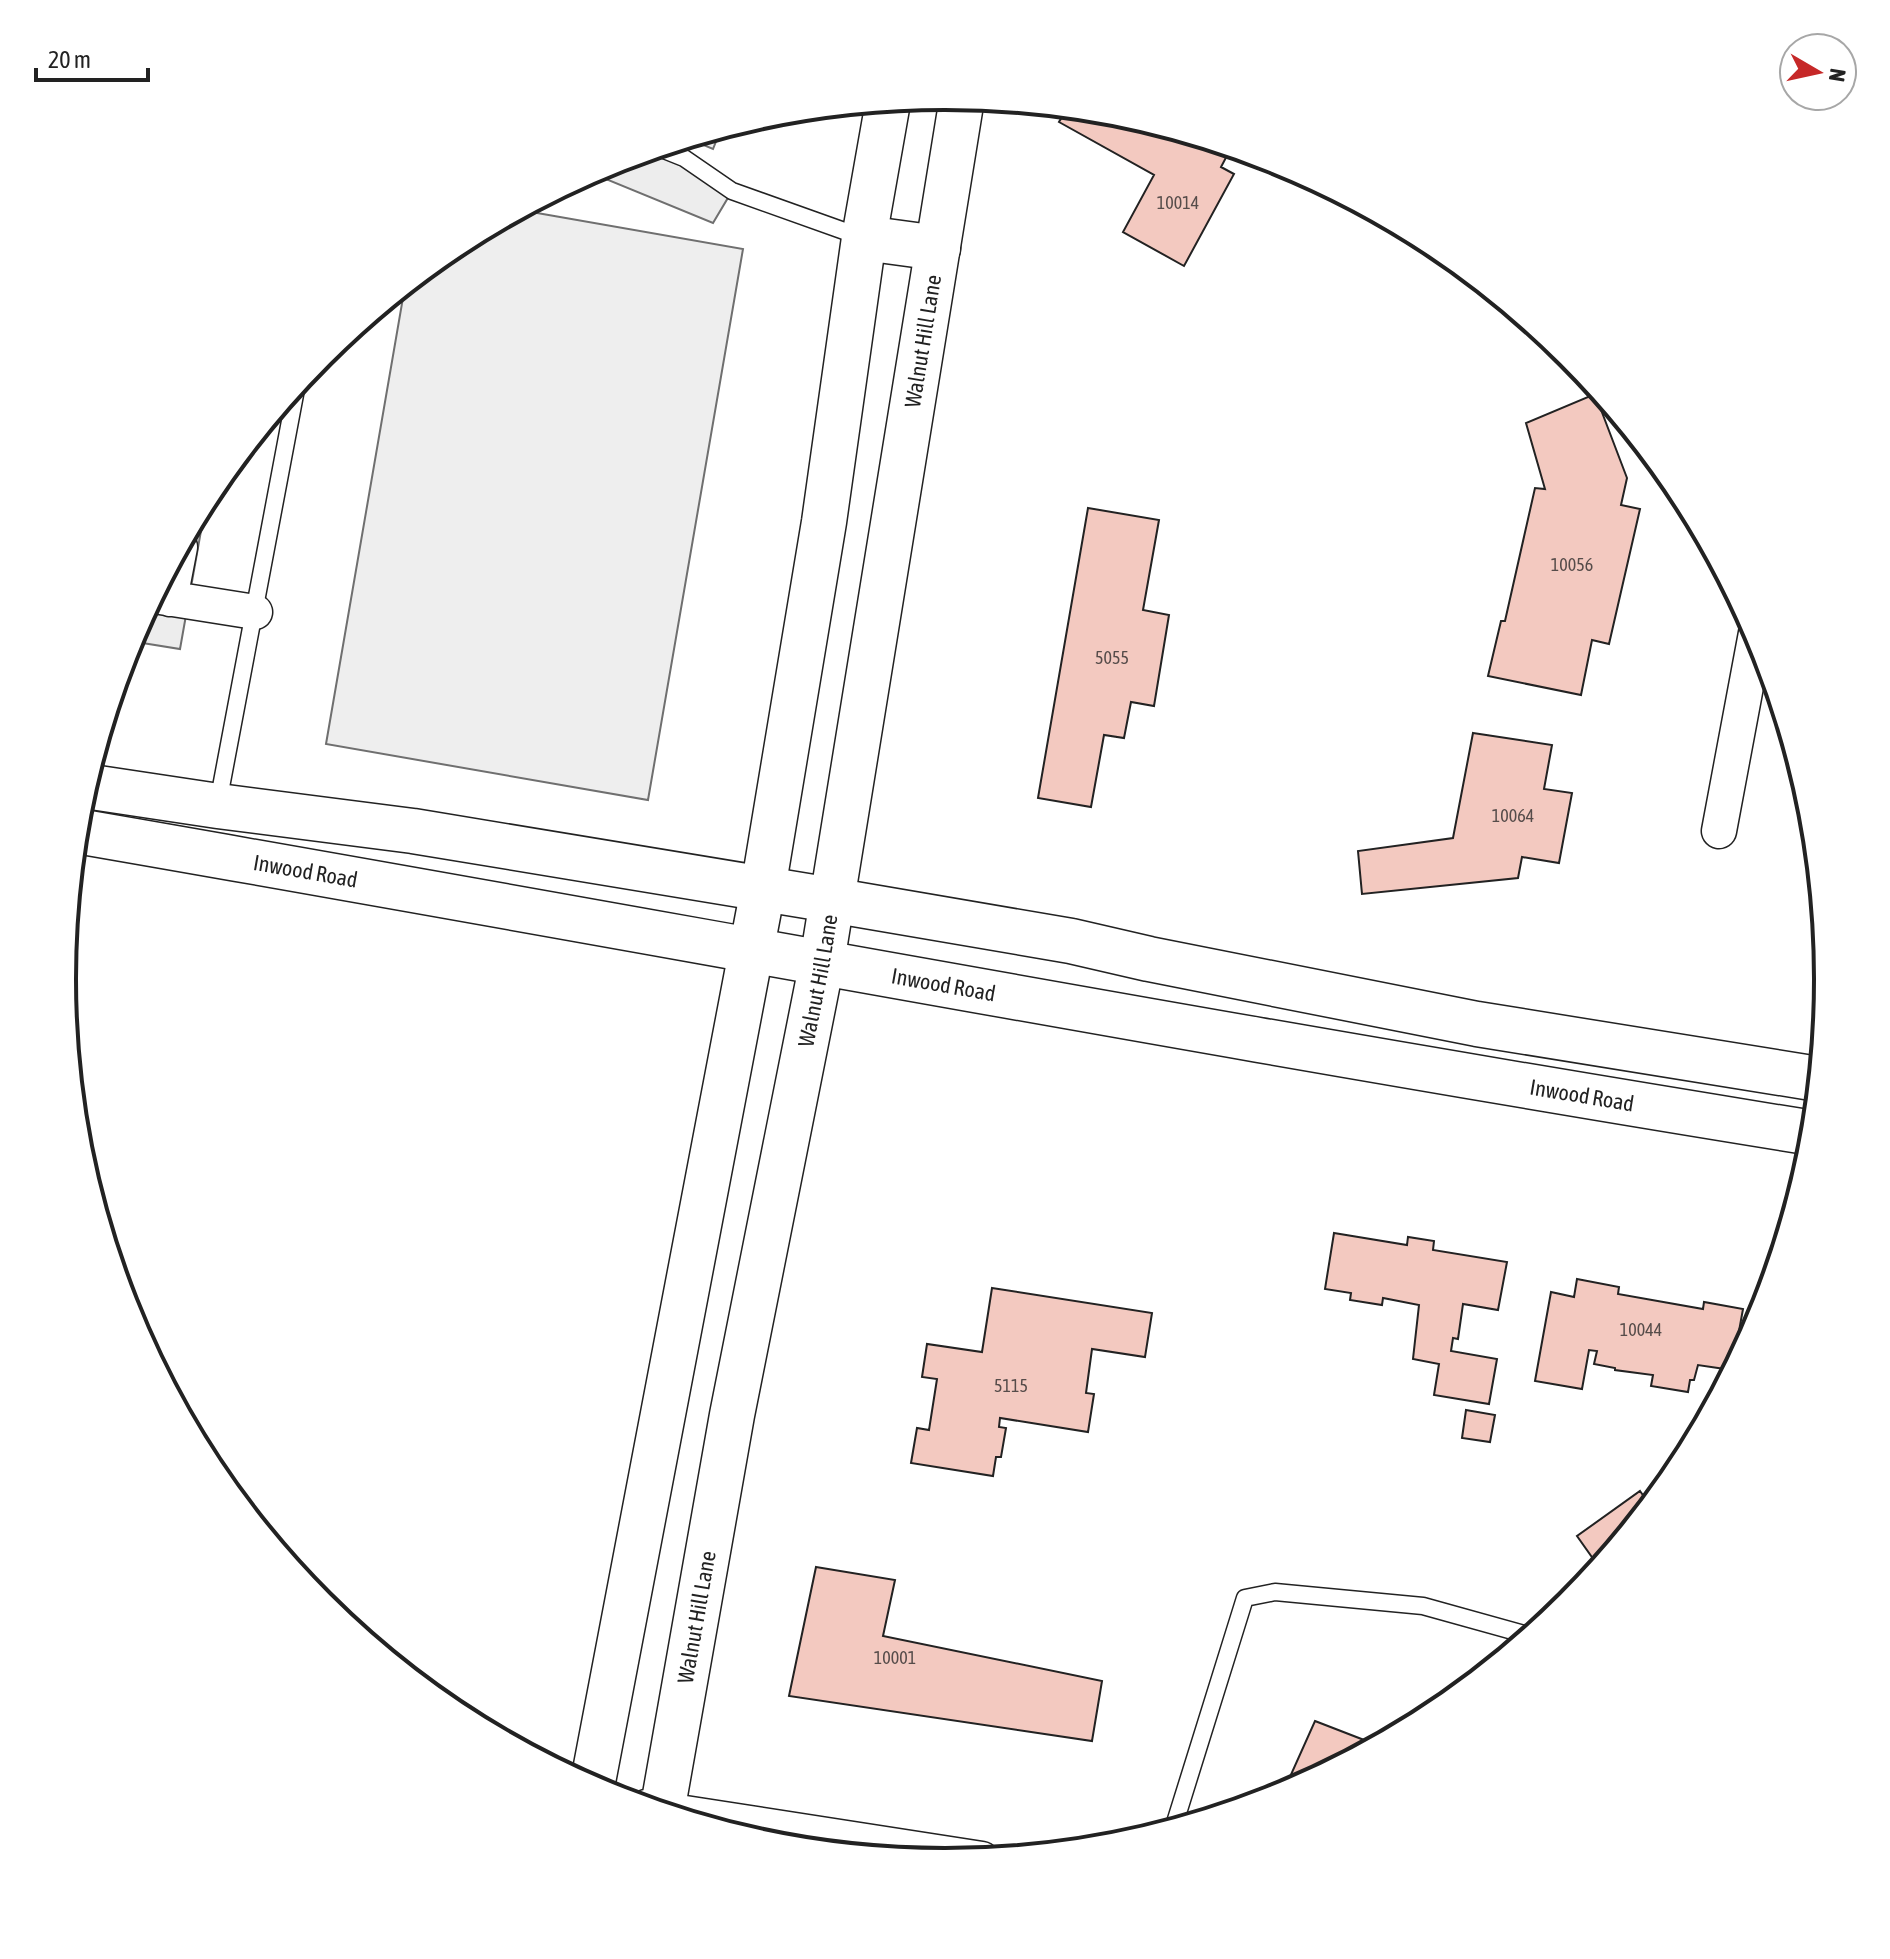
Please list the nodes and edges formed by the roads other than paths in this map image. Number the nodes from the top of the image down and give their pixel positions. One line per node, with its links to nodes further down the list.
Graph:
1 (960, 111): 5 (main road, Walnut Hill Lane)
2 (886, 112): 4 (main road)
3 (675, 154): 4 (lane)
4 (864, 238): 5 (main road); 16 (main road)
5 (938, 248): 17 (main road, Walnut Hill Lane)
6 (293, 406): 8 (lane)
7 (164, 598): 8 (street)
8 (255, 612): 11 (lane)
9 (1752, 657): 13 (street)
10 (98, 788): 11 (main road)
11 (218, 806): 12 (main road)
12 (413, 831): 15 (main road); 16 (main road)
13 (1719, 831)
14 (89, 833): 15 (main road, Inwood Road)
15 (403, 887): 18 (main road, Inwood Road)
16 (763, 889): 17 (main road); 18 (main road)
17 (831, 900): 19 (main road); 20 (main road, Walnut Hill Lane)
18 (752, 949): 20 (main road, Inwood Road); 25 (main road)
19 (1149, 959): 21 (main road); 22 (main road)
20 (822, 962): 21 (main road, Inwood Road); 26 (main road, Walnut Hill Lane)
21 (1139, 1020): 23 (main road, Inwood Road)
22 (1807, 1077): 23 (main road)
23 (1798, 1130)
24 (1518, 1633): 27 (lane)
25 (594, 1774)
26 (659, 1799)
27 (1177, 1817)
28 (726, 1820): 29 (street)
29 (904, 1847)

